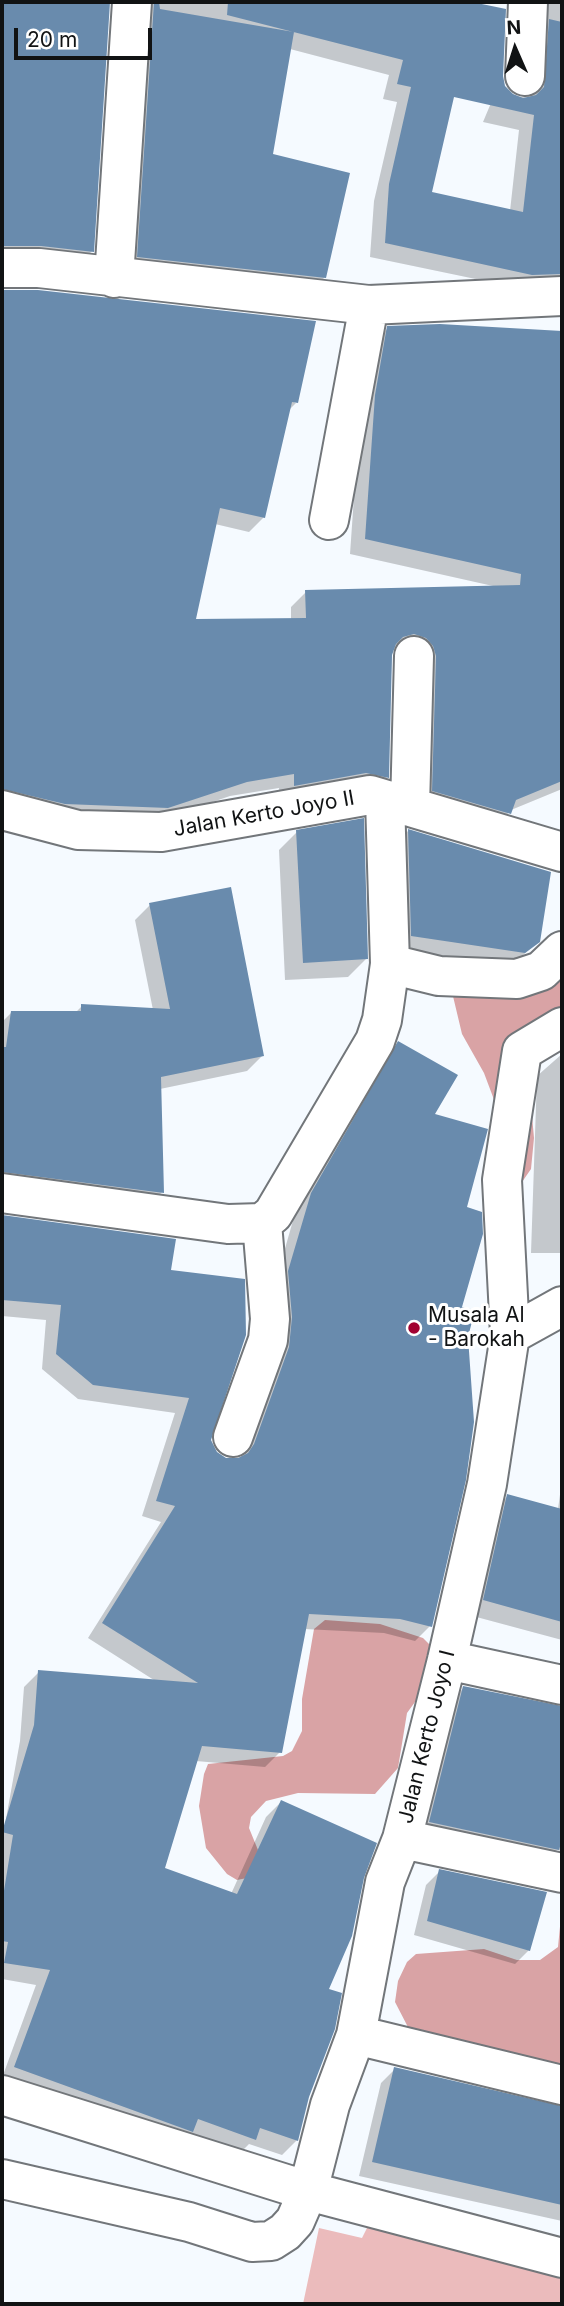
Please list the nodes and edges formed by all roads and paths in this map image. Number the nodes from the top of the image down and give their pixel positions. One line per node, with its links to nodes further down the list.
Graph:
1 (132, 2): 5 (street)
2 (528, 2): 3 (street)
3 (525, 76)
4 (2, 268): 5 (street)
5 (114, 278): 7 (street)
6 (562, 296): 7 (street)
7 (369, 305): 8 (street)
8 (328, 520)
9 (414, 656): 10 (street)
10 (398, 804): 11 (street, Jalan Kerto Joyo II); 12 (street, Jalan Kerto Joyo II); 14 (street)
11 (2, 810)
12 (562, 852)
13 (562, 951): 14 (street)
14 (390, 964): 17 (street)
15 (562, 1027): 19 (street, Jalan Kerto Joyo I)
16 (2, 1193): 17 (street)
17 (262, 1223): 20 (street)
18 (562, 1306): 19 (street)
19 (510, 1335): 21 (street, Jalan Kerto Joyo I)
20 (233, 1437)
21 (447, 1660): 22 (street); 23 (street, Jalan Kerto Joyo I)
22 (562, 1685)
23 (401, 1839): 24 (street); 25 (street, Jalan Kerto Joyo I)
24 (562, 1873)
25 (356, 2035): 26 (street); 29 (street, Jalan Kerto Joyo I)
26 (562, 2085)
27 (2, 2095): 29 (street)
28 (2, 2179): 29 (street, Jalan Kerto Joyo I)
29 (308, 2191): 30 (street)
30 (562, 2258)

